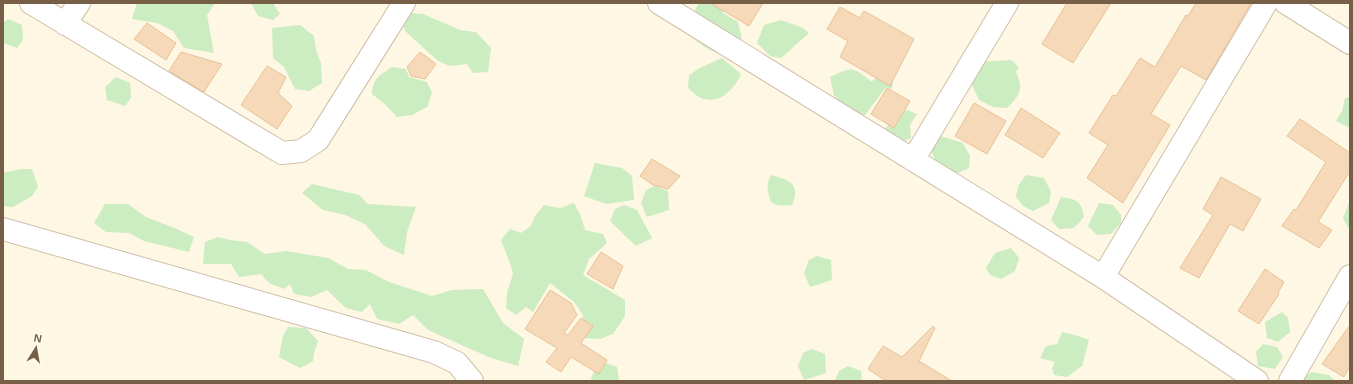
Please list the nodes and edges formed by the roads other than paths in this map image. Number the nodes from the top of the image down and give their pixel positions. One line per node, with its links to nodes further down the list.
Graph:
1 (31, 3): 9 (street)
2 (79, 3): 9 (street)
3 (404, 3): 9 (street)
4 (659, 3): 8 (street)
5 (1006, 3): 11 (street)
6 (1266, 3): 14 (street)
7 (1286, 3): 10 (street)
8 (686, 10): 11 (street)
9 (65, 24)
10 (1350, 43)
11 (913, 160): 14 (street)
12 (3, 229): 15 (street)
13 (1350, 276): 17 (street)
14 (1103, 277): 16 (street)
15 (472, 381)
16 (1257, 381)
17 (1290, 381)

